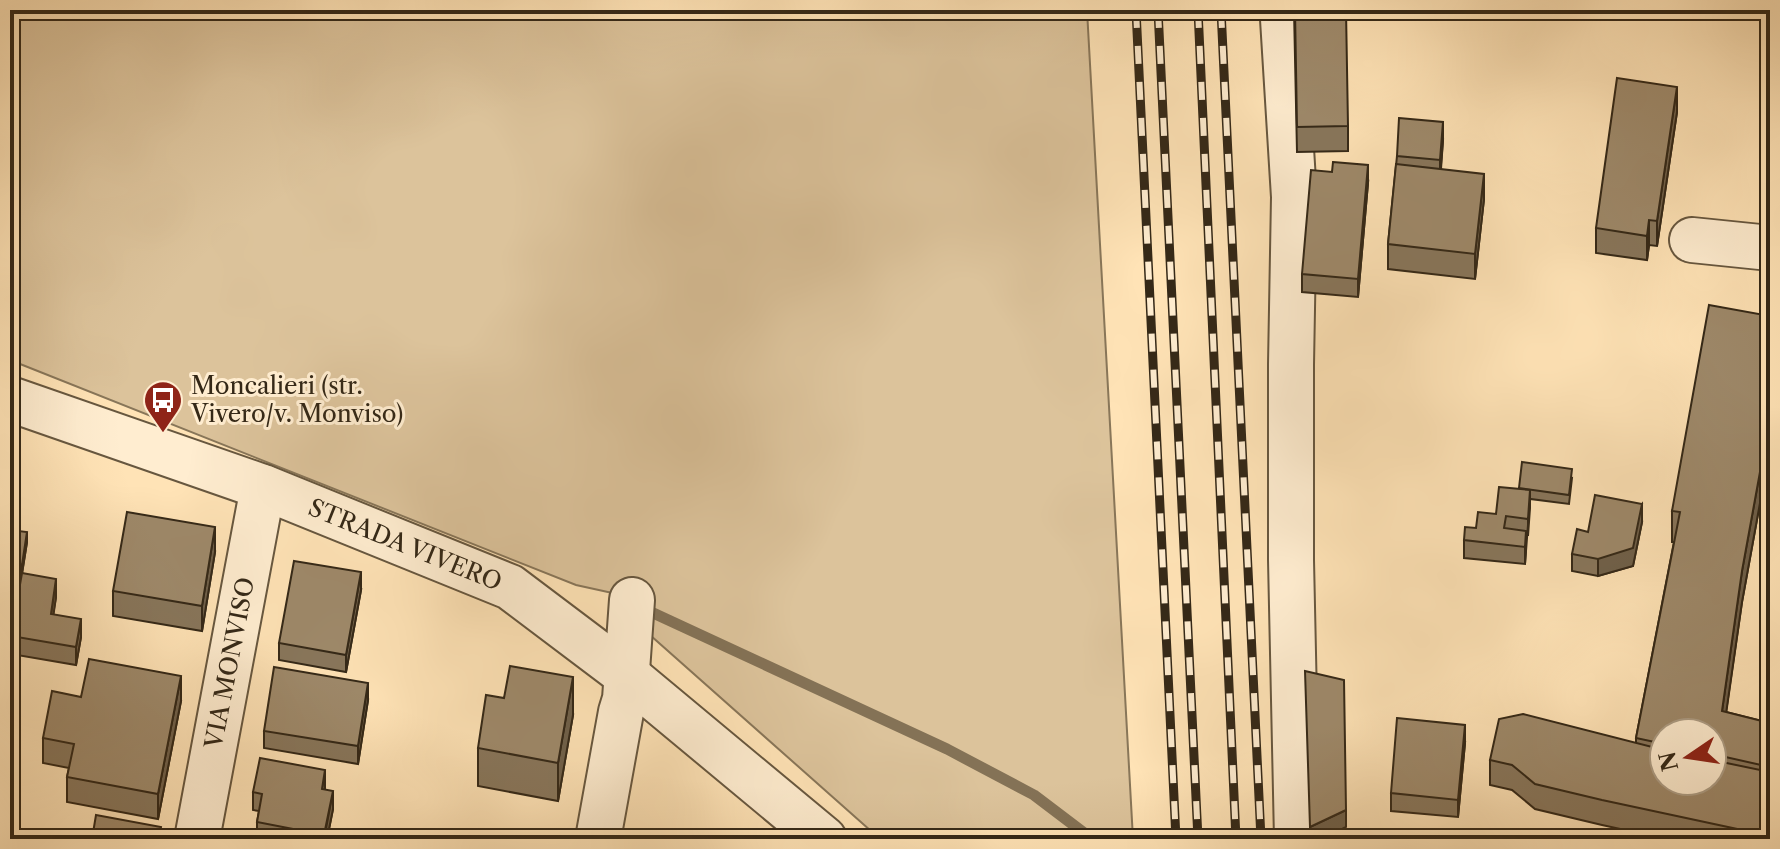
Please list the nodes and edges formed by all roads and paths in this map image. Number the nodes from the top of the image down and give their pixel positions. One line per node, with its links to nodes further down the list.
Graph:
1 (1286, 10): 11 (street)
2 (1692, 240): 3 (street)
3 (1770, 248)
4 (10, 399): 5 (street, STRADA VIVERO)
5 (263, 487): 7 (street, STRADA VIVERO); 8 (street, VIA MONVISO)
6 (632, 600): 7 (street)
7 (628, 676): 9 (street); 10 (street, STRADA VIVERO)
8 (197, 839)
9 (598, 839)
10 (824, 839)
11 (1297, 839)

